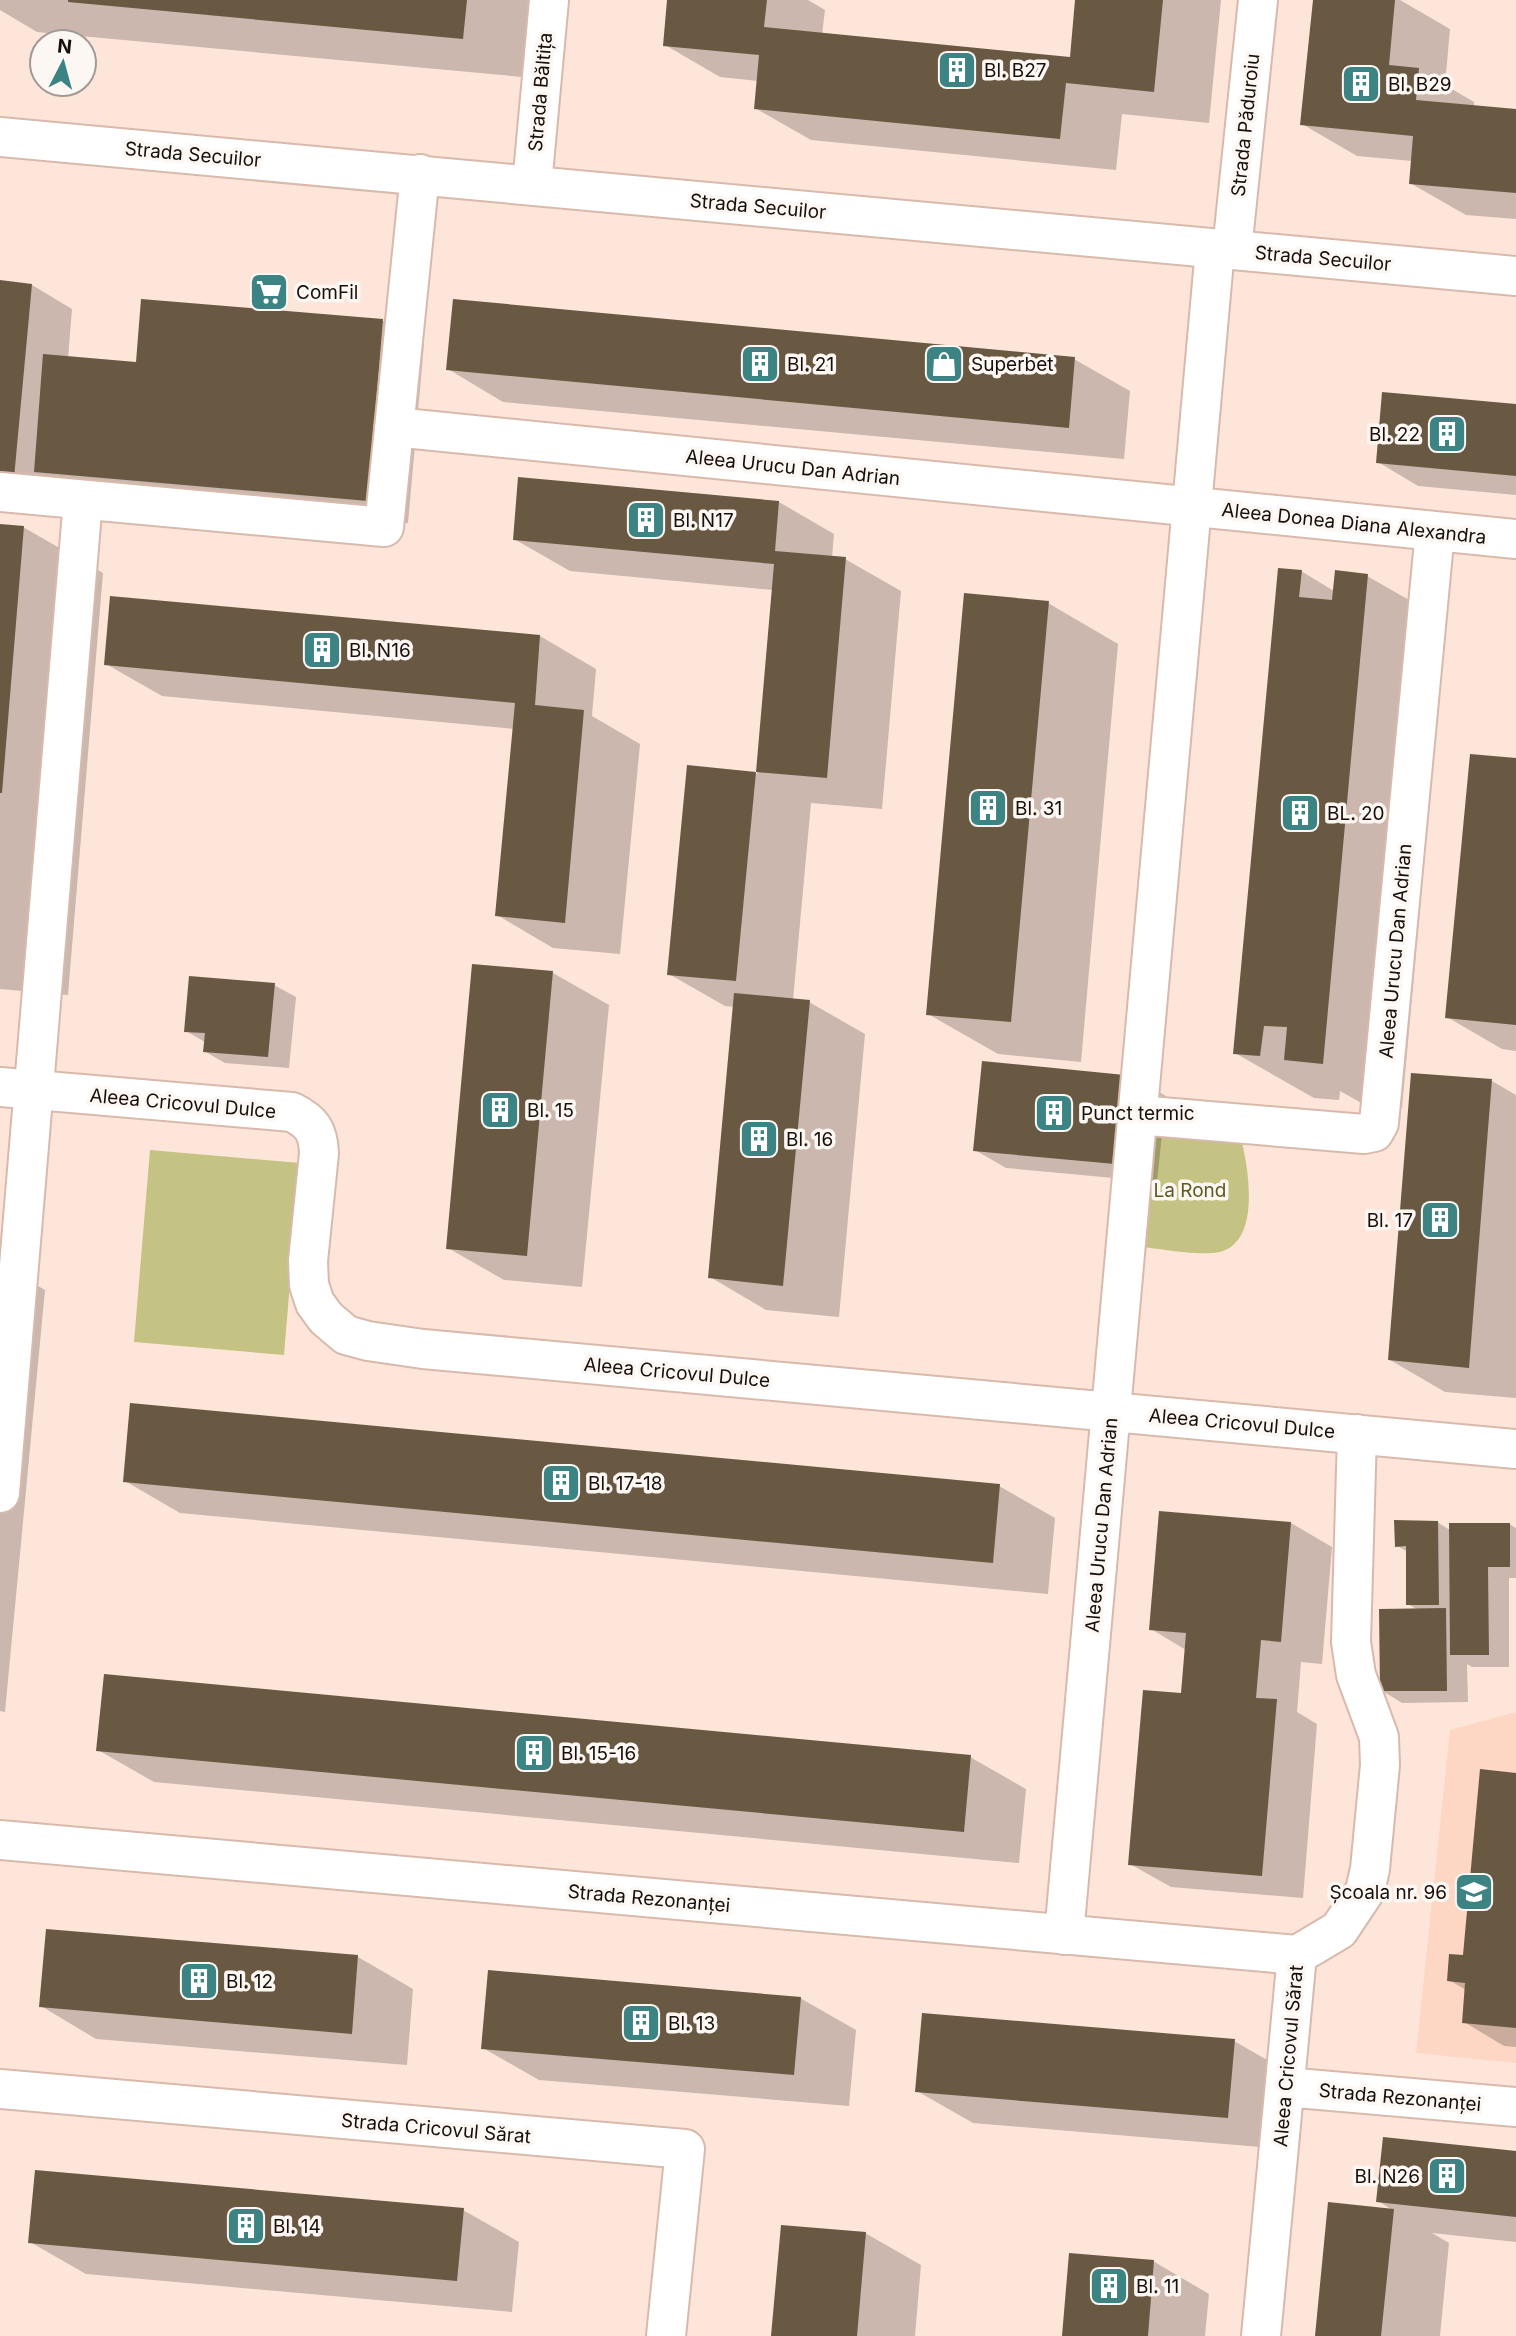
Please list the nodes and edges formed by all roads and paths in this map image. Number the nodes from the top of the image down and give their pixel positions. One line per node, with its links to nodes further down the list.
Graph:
1 (548, 0): 5 (street, Strada Băltița)
2 (1258, 0): 6 (street, Strada Păduroiu)
3 (0, 137): 4 (street, Strada Secuilor)
4 (420, 174): 5 (street, Strada Secuilor); 8 (street)
5 (532, 185): 6 (street, Strada Secuilor)
6 (1224, 249): 7 (street, Strada Secuilor); 11 (street, Aleea Urucu Dan Adrian)
7 (1516, 276)
8 (394, 428): 10 (street); 11 (street, Aleea Urucu Dan Adrian)
9 (0, 492): 10 (street)
10 (83, 500): 14 (street)
11 (1192, 507): 12 (street, Aleea Donea Diana Alexandra); 15 (street, Aleea Urucu Dan Adrian)
12 (1435, 531): 13 (street, Aleea Donea Diana Alexandra); 15 (street, Aleea Urucu Dan Adrian)
13 (1516, 539)
14 (17, 1089): 16 (street, Aleea Cricovul Dulce); 19 (street)
15 (1138, 1115): 16 (street, Aleea Urucu Dan Adrian)
16 (1111, 1412): 17 (street, Aleea Cricovul Dulce); 21 (street, Aleea Urucu Dan Adrian)
17 (1357, 1434): 18 (street, Aleea Cricovul Dulce); 22 (street, Aleea Cricovul Sărat)
18 (1516, 1449)
19 (0, 1493)
20 (0, 1840): 21 (street, Strada Rezonanței)
21 (1064, 1935): 22 (street, Strada Rezonanței)
22 (1297, 1955): 23 (street, Aleea Cricovul Sărat)
23 (1284, 2087): 25 (street, Strada Rezonanței); 27 (street, Aleea Cricovul Sărat)
24 (0, 2089): 26 (street, Strada Cricovul Sărat)
25 (1516, 2107)
26 (666, 2336)
27 (1261, 2336)

